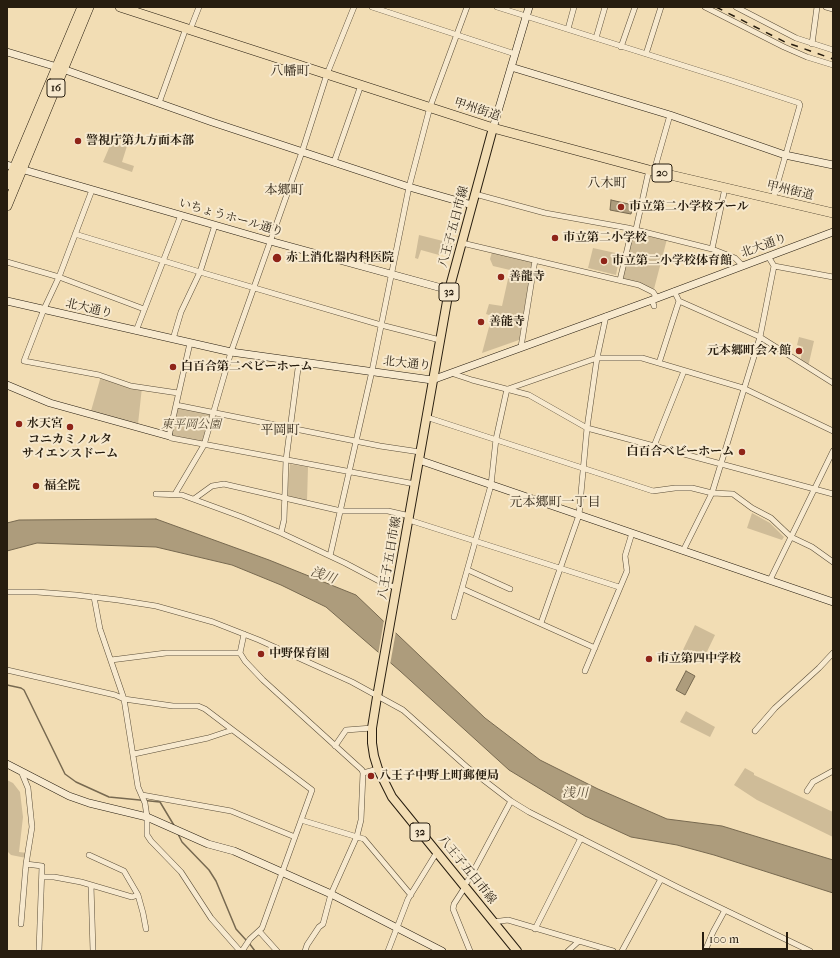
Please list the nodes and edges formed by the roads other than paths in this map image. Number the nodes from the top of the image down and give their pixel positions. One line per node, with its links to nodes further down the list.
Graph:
1 (82, 7): 32 (highway, 16)
2 (89, 7): 32 (highway, 16)
3 (120, 7): 20 (highway, 甲州街道 / 20)
4 (199, 7): 20 (street)
5 (354, 7): 33 (street)
6 (372, 7): 22 (street)
7 (467, 7): 22 (street)
8 (497, 7): 19 (street)
9 (529, 7): 19 (street)
10 (574, 7): 21 (street)
11 (605, 7): 23 (street)
12 (635, 7): 25 (street)
13 (661, 7): 29 (street)
14 (706, 7): 30 (street)
15 (736, 7): 24 (street)
16 (817, 7): 24 (street)
17 (826, 7): 18 (street)
18 (833, 9)
19 (526, 16): 21 (street); 28 (street)
20 (188, 29): 33 (highway, 甲州街道 / 20); 35 (street)
21 (568, 29): 23 (street)
22 (457, 35): 28 (street); 36 (street)
23 (596, 38): 25 (street)
24 (812, 44): 26 (street)
25 (622, 46): 29 (street)
26 (833, 50)
27 (7, 52): 32 (street)
28 (515, 54): 31 (street)
29 (646, 54): 40 (street)
30 (833, 65)
31 (512, 67): 37 (street); 38 (street)
32 (60, 68): 35 (street); 43 (highway, 16)
33 (327, 74): 34 (highway, 甲州街道 / 20); 39 (street)
34 (361, 85): 36 (highway, 甲州街道 / 20); 41 (street)
35 (159, 103): 39 (street)
36 (430, 108): 38 (highway, 甲州街道 / 20); 46 (street)
37 (670, 115): 40 (street); 44 (street)
38 (493, 128): 44 (highway, 甲州街道 / 20); 49 (main road, 八王子五日市線 / 32)
39 (302, 152): 41 (street); 60 (street)
40 (785, 155): 42 (street); 50 (street)
41 (334, 162): 46 (street)
42 (833, 165)
43 (15, 167): 45 (highway, 16); 48 (street, いちょうホール通り); 52 (highway, 16)
44 (651, 170): 47 (highway, 甲州街道 / 20); 56 (street)
45 (7, 186)
46 (409, 187): 51 (street); 69 (street)
47 (725, 188): 50 (highway, 甲州街道 / 20); 61 (street)
48 (92, 190): 54 (street, いちょうホール通り); 58 (street)
49 (475, 194): 51 (main road, 八王子五日市線 / 32); 56 (street)
50 (773, 199): 53 (highway, 甲州街道 / 20)
51 (472, 205): 59 (main road, 八王子五日市線 / 32)
52 (7, 206)
53 (833, 213)
54 (181, 215): 55 (street, いちょうホール通り); 64 (street)
55 (215, 225): 60 (street, いちょうホール通り); 68 (street)
56 (634, 229): 61 (street); 72 (street)
57 (833, 232): 62 (street, 北大通り)
58 (75, 234): 64 (street); 70 (street)
59 (462, 237): 63 (street); 74 (main road, 八王子五日市線 / 32)
60 (270, 242): 69 (street, いちょうホール通り); 73 (street)
61 (712, 249): 66 (street)
62 (768, 256): 66 (street, 北大通り); 67 (street)
63 (535, 260): 72 (street); 88 (street)
64 (164, 261): 68 (street); 80 (street)
65 (7, 262): 70 (street)
66 (743, 266): 75 (street, 北大通り)
67 (774, 266): 71 (street); 84 (street)
68 (200, 272): 73 (street); 85 (street)
69 (391, 275): 74 (street, いちょうホール通り); 82 (street)
70 (59, 277): 79 (street); 80 (street)
71 (833, 277)
72 (620, 280): 77 (street)
73 (254, 288): 82 (street); 89 (street)
74 (449, 290): 86 (main road, 八王子五日市線 / 32)
75 (674, 291): 77 (street, 北大通り); 78 (street)
76 (7, 301): 79 (street, 北大通り)
77 (654, 301): 81 (street, 北大通り)
78 (679, 301): 84 (street); 92 (street)
79 (44, 309): 83 (street, 北大通り); 101 (street)
80 (144, 309): 83 (street)
81 (606, 316): 88 (street, 北大通り); 90 (street)
82 (381, 325): 86 (street); 94 (street)
83 (136, 330): 85 (street, 北大通り)
84 (760, 337): 97 (street); 99 (street)
85 (173, 339): 87 (street, 北大通り)
86 (440, 340): 96 (main road, 八王子五日市線 / 32)
87 (190, 343): 89 (street, 北大通り); 101 (street)
88 (520, 347): 95 (street, 北大通り)
89 (231, 352): 91 (street, 北大通り); 103 (street)
90 (597, 358): 92 (street); 100 (street); 106 (street)
91 (299, 361): 94 (street, 北大通り); 105 (street)
92 (659, 364): 93 (street)
93 (684, 371): 99 (street); 112 (street)
94 (372, 372): 96 (street, 北大通り); 110 (street)
95 (451, 373): 96 (street, 北大通り); 100 (street)
96 (432, 380): 104 (main road, 八王子五日市線 / 32)
97 (833, 383)
98 (7, 385): 108 (street)
99 (744, 388): 107 (street); 116 (street)
100 (507, 389): 106 (street); 109 (street)
101 (178, 393): 102 (street)
102 (176, 405): 103 (street); 108 (street)
103 (213, 413): 105 (street); 111 (street)
104 (426, 417): 109 (street); 114 (main road, 八王子五日市線 / 32)
105 (290, 428): 110 (street); 115 (street)
106 (587, 428): 112 (street); 117 (street)
107 (833, 431)
108 (169, 436): 111 (street)
109 (496, 439): 117 (street); 120 (street)
110 (357, 441): 114 (street); 118 (street)
111 (204, 445): 115 (street); 124 (street)
112 (654, 446): 116 (street)
113 (833, 451): 121 (street)
114 (419, 456): 119 (main road, 八王子五日市線 / 32); 120 (street)
115 (286, 460): 118 (street); 126 (street)
116 (720, 464): 121 (street); 122 (street)
117 (583, 468): 122 (street); 129 (street)
118 (349, 472): 119 (street); 128 (street)
119 (415, 484): 130 (main road, 八王子五日市線 / 32)
120 (491, 484): 129 (street); 134 (street)
121 (814, 489): 125 (street); 133 (street)
122 (712, 493): 133 (street); 135 (street)
123 (156, 494): 124 (street)
124 (175, 494): 127 (street)
125 (833, 494)
126 (285, 498): 127 (street); 128 (street); 131 (street)
127 (194, 499): 131 (street)
128 (341, 511): 130 (street); 136 (street)
129 (579, 515): 132 (street); 138 (street)
130 (409, 518): 134 (street); 144 (main road, 八王子五日市線 / 32)
131 (281, 533): 136 (street)
132 (632, 533): 135 (street); 141 (street)
133 (791, 537): 137 (street); 140 (street)
134 (476, 542): 138 (street); 139 (street)
135 (683, 551): 140 (street)
136 (330, 556): 144 (street)
137 (833, 562)
138 (560, 568): 141 (street); 149 (street)
139 (468, 570): 142 (street); 143 (street)
140 (770, 580): 147 (street)
141 (620, 587): 151 (street)
142 (463, 589): 148 (street); 149 (street)
143 (510, 589)
144 (396, 590): 157 (main road, 八王子五日市線 / 32)
145 (7, 592): 146 (street)
146 (94, 597): 150 (street); 154 (street)
147 (833, 602)
148 (454, 617)
149 (541, 623): 151 (street)
150 (244, 634): 152 (street); 157 (street)
151 (595, 648): 156 (street)
152 (240, 653): 154 (street); 162 (street)
153 (833, 653): 161 (street)
154 (111, 660): 158 (street)
155 (7, 670): 158 (street)
156 (585, 671)
157 (377, 696): 159 (main road, 八王子五日市線 / 32); 171 (street)
158 (124, 699): 160 (street); 163 (street)
159 (372, 728): 162 (street); 165 (main road, 八王子五日市線 / 32)
160 (232, 730): 163 (street); 173 (street)
161 (755, 731)
162 (335, 746): 168 (street)
163 (134, 754): 170 (street)
164 (7, 764): 166 (street)
165 (378, 769): 168 (street); 177 (main road, 八王子五日市線 / 32)
166 (20, 770): 172 (street); 179 (street)
167 (833, 771): 169 (street)
168 (363, 773): 174 (street)
169 (808, 791)
170 (142, 796): 172 (street); 175 (street)
171 (511, 801): 176 (street); 184 (street)
172 (147, 817): 180 (street); 199 (street)
173 (301, 820): 174 (street); 175 (street)
174 (357, 836): 185 (street); 186 (street)
175 (295, 837): 180 (street)
176 (581, 838): 182 (street); 193 (street)
177 (437, 852): 184 (main road, 八王子五日市線 / 32); 186 (street)
178 (89, 855): 187 (street)
179 (26, 864): 181 (street); 190 (street)
180 (283, 873): 185 (street); 194 (street)
181 (42, 877): 183 (street); 197 (street)
182 (661, 879): 188 (street); 207 (street)
183 (91, 885): 187 (street); 198 (street)
184 (464, 886): 189 (main road, 八王子五日市線 / 32); 204 (street)
185 (331, 894): 191 (street); 201 (street)
186 (411, 894): 191 (street)
187 (138, 895): 192 (street)
188 (725, 910): 208 (street); 209 (street)
189 (493, 922): 193 (street); 196 (main road, 八王子五日市線 / 32)
190 (22, 924)
191 (396, 928): 202 (street); 203 (street)
192 (146, 929)
193 (535, 929): 195 (street)
194 (259, 931): 199 (street); 200 (street)
195 (580, 941): 205 (street); 206 (street)
196 (515, 950)
197 (38, 951)
198 (93, 951)
199 (241, 951)
200 (277, 951)
201 (305, 951)
202 (388, 951)
203 (442, 951)
204 (470, 951)
205 (568, 951)
206 (613, 951)
207 (622, 951)
208 (705, 951)
209 (810, 951)

